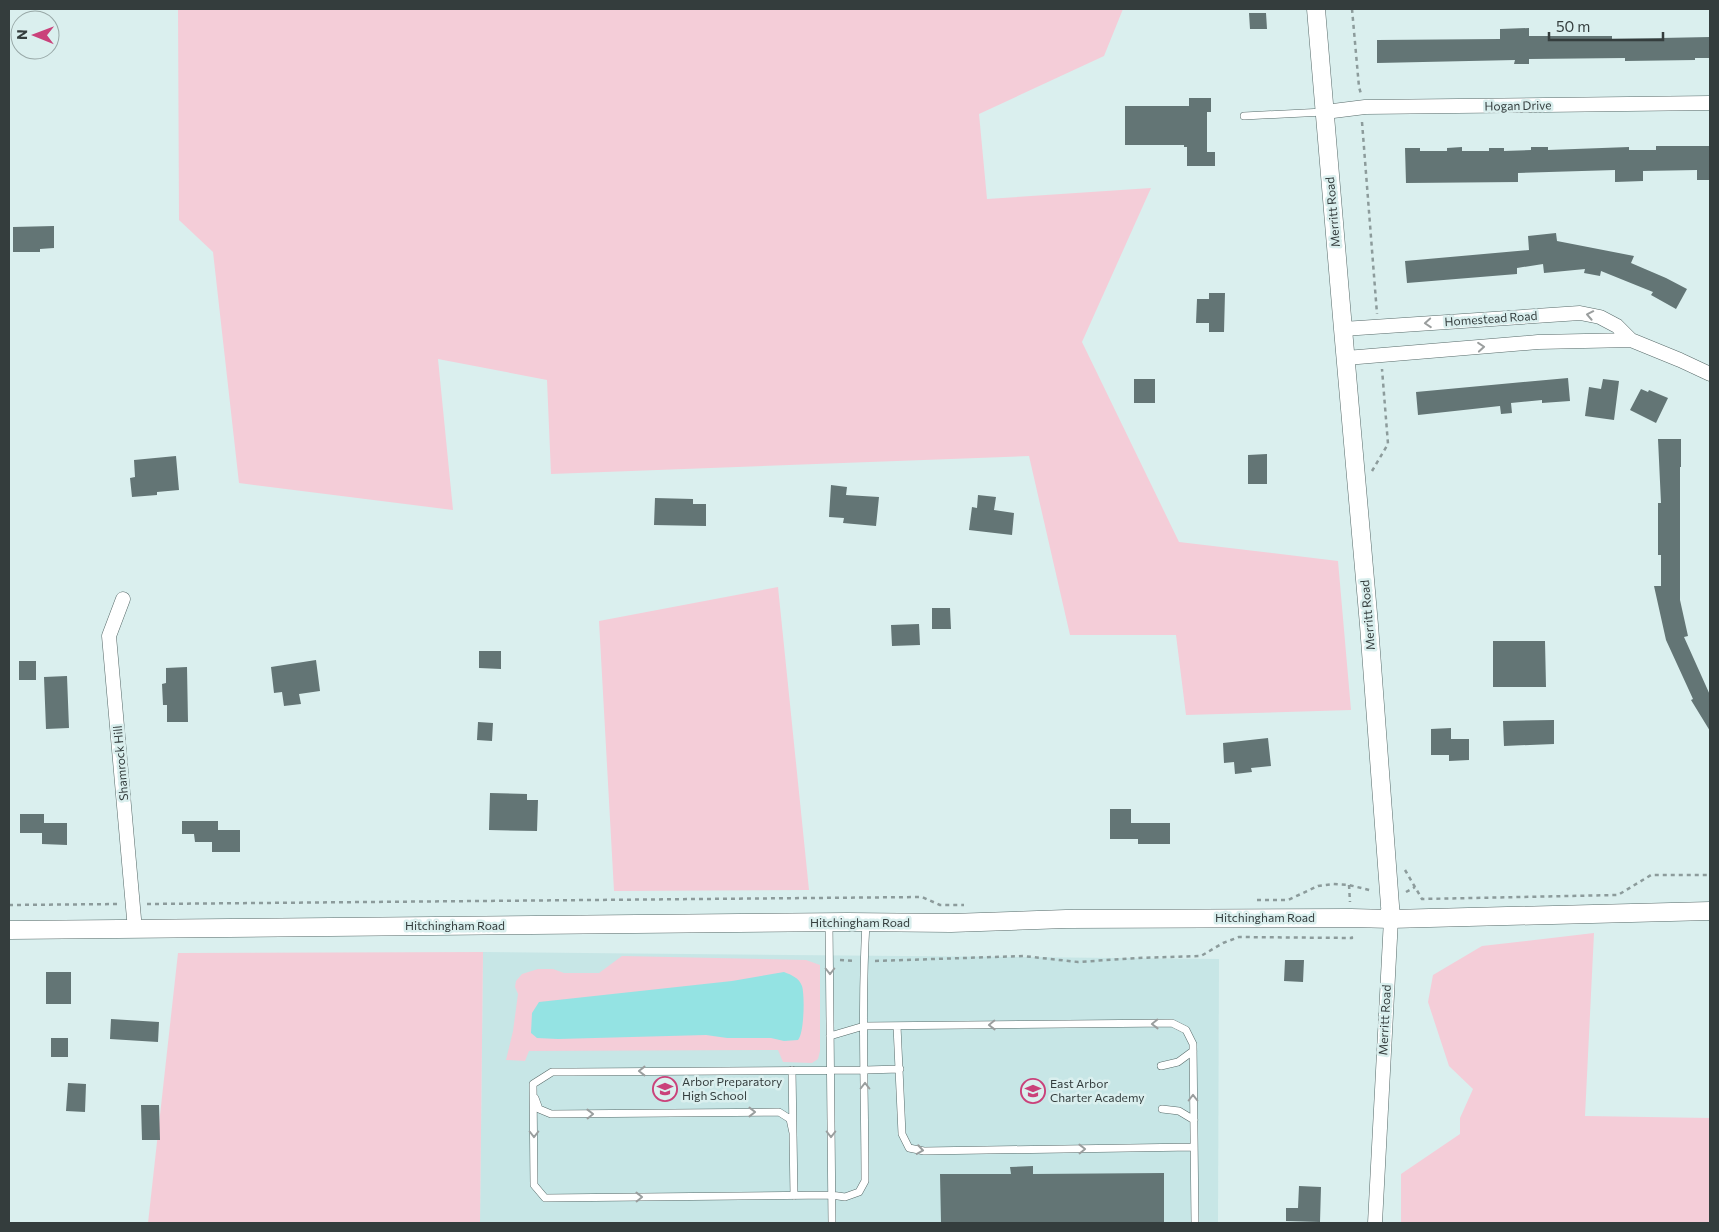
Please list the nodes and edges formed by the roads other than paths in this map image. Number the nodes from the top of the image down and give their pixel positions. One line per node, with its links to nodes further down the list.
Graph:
1 (1316, 9): 3 (street, Merritt Road)
2 (1710, 103): 3 (street, Hogan Drive)
3 (1325, 112): 4 (lane); 5 (street, Merritt Road)
4 (1244, 116)
5 (1342, 329): 6 (street, Homestead Road, one-way to 5); 7 (street, Merritt Road)
6 (1631, 340): 7 (street, Homestead Road, one-way to 6); 8 (street, Homestead Road)
7 (1346, 358): 11 (street, Merritt Road)
8 (1710, 374)
9 (123, 599): 15 (street, Shamrock Hill)
10 (1710, 911): 11 (street, Hitchingham Road)
11 (1391, 919): 13 (street, Hitchingham Road); 34 (street, Merritt Road)
12 (829, 922): 13 (street, Hitchingham Road); 15 (street, Hitchingham Road); 18 (lane, one-way to 18)
13 (866, 922): 16 (lane)
14 (9, 930): 15 (street, Hitchingham Road)
15 (135, 930)
16 (864, 1026): 17 (lane); 18 (lane); 24 (lane)
17 (898, 1026): 19 (lane, one-way to 17); 21 (lane)
18 (830, 1036): 23 (lane)
19 (1193, 1051): 20 (lane); 27 (lane, one-way to 19)
20 (1161, 1066)
21 (900, 1069): 24 (lane); 29 (lane, one-way to 29)
22 (792, 1070): 23 (lane); 25 (lane, one-way to 25); 28 (lane)
23 (830, 1070): 24 (lane); 30 (lane, one-way to 30)
24 (865, 1070): 30 (lane, one-way to 24)
25 (533, 1096): 28 (lane, one-way to 28); 31 (lane, one-way to 31)
26 (1162, 1109): 27 (lane)
27 (1194, 1120): 29 (lane)
28 (793, 1132): 31 (lane)
29 (1194, 1147): 33 (lane)
30 (831, 1195): 31 (lane); 32 (lane)
31 (794, 1196)
32 (832, 1223)
33 (1195, 1223)
34 (1375, 1223)

